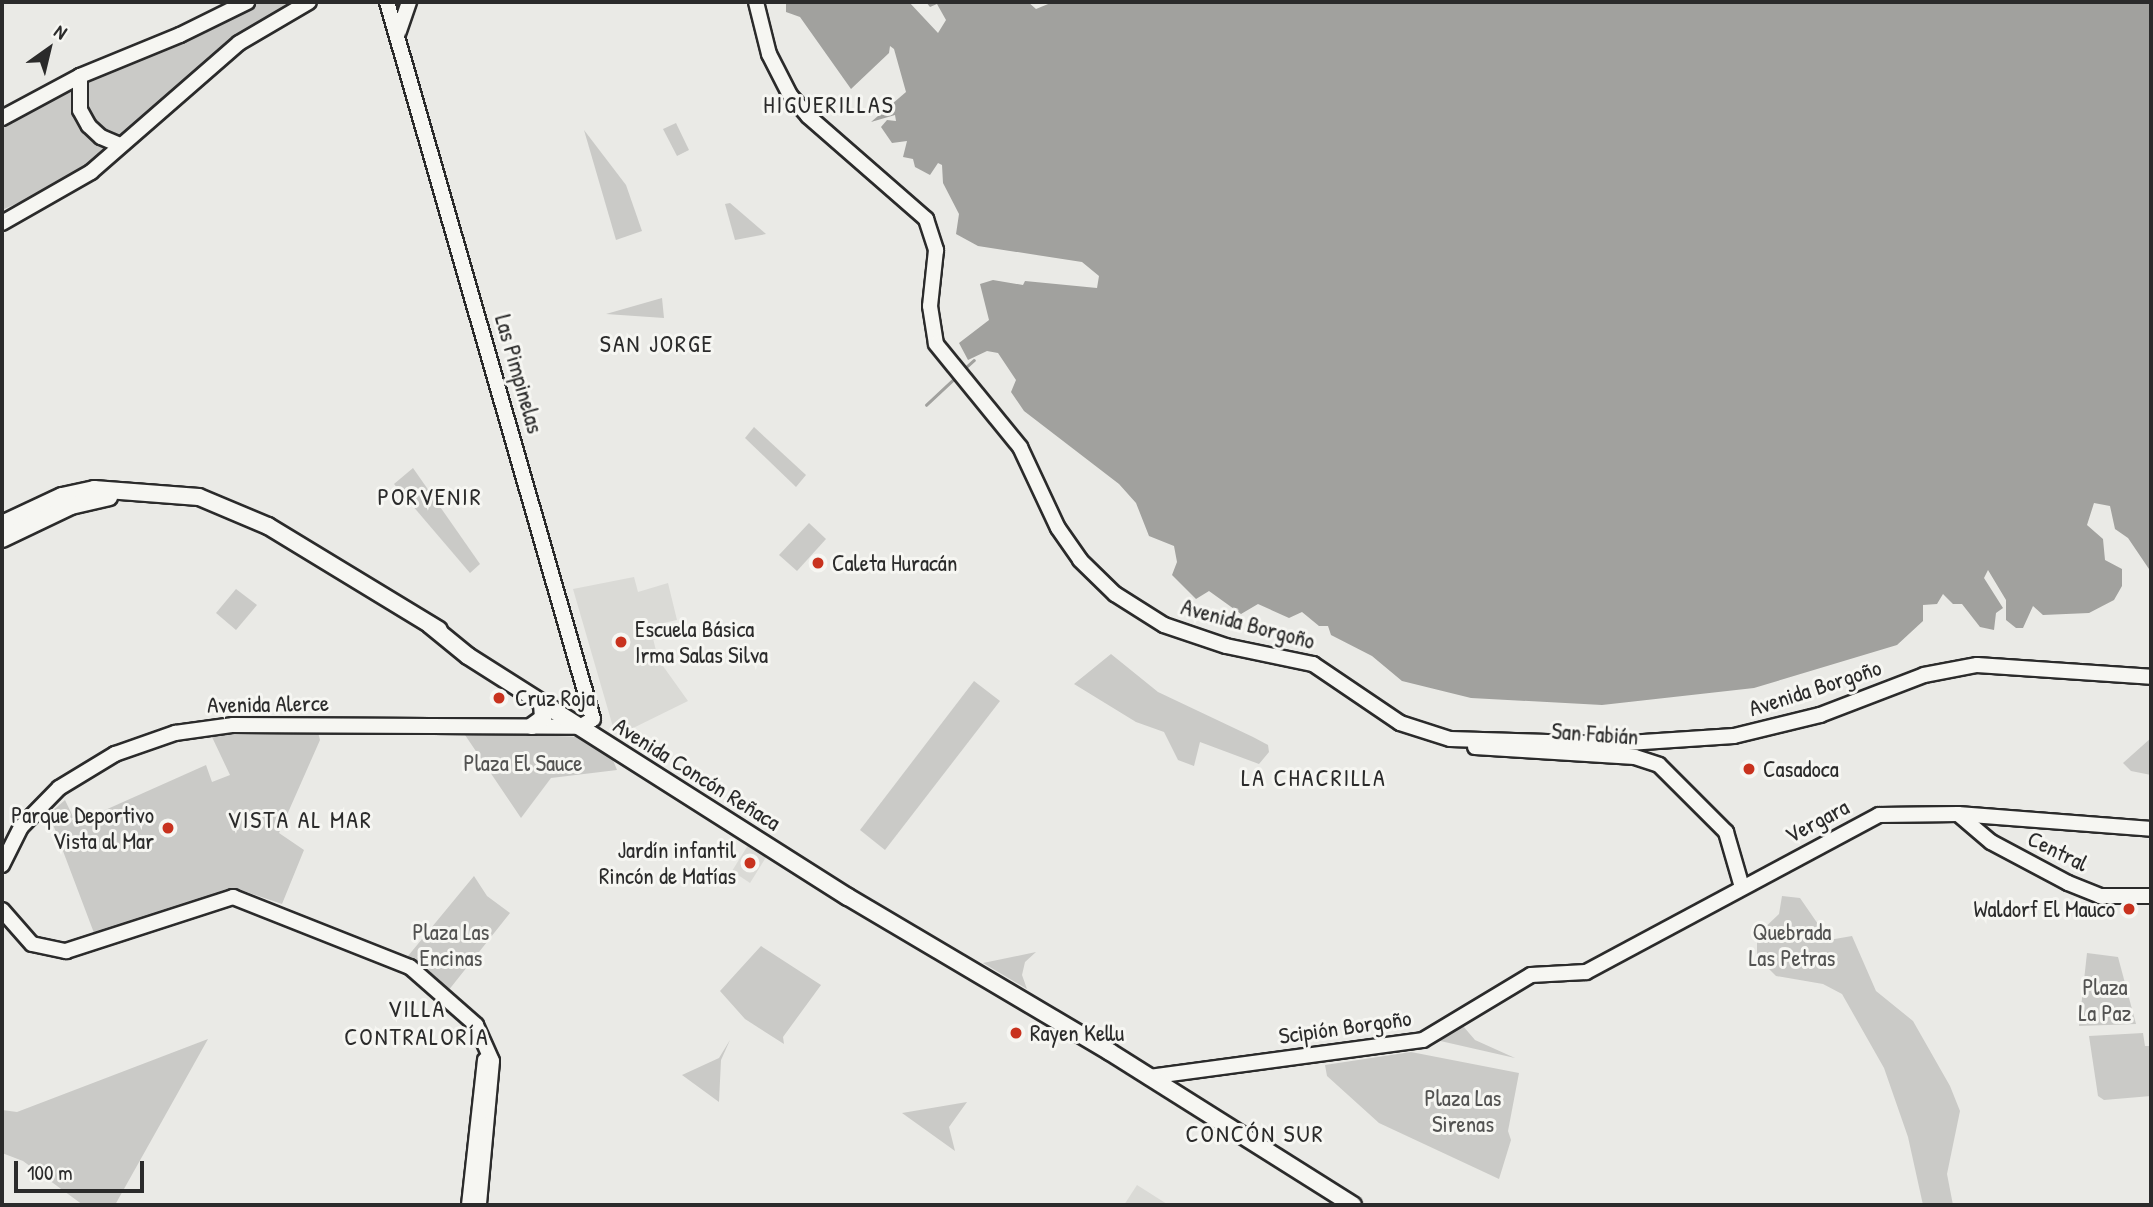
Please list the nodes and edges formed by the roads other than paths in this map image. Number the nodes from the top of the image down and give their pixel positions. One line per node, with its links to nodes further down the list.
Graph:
1 (247, 2): 7 (street)
2 (309, 2): 9 (street)
3 (387, 2): 6 (street, Las Pimpinelas)
4 (409, 2): 6 (street)
5 (756, 2): 19 (street, Avenida Borgoño)
6 (398, 36): 17 (street, Las Pimpinelas)
7 (80, 76): 8 (street); 9 (street)
8 (2, 118)
9 (120, 145): 10 (street)
10 (2, 223)
11 (134, 489): 12 (main road, Avenida Concón Reñaca); 13 (main road, Avenida Concón Reñaca); 14 (main road, Avenida Concón Reñaca)
12 (2, 524)
13 (2, 539)
14 (430, 625): 16 (main road, Avenida Concón Reñaca); 17 (main road, Avenida Concón Reñaca)
15 (2151, 677): 19 (street, Avenida Borgoño)
16 (541, 704): 17 (main road, Avenida Concón Reñaca); 18 (main road)
17 (584, 725): 18 (street, Avenida Alerce); 27 (main road, Avenida Concón Reñaca)
18 (532, 726): 22 (street, Avenida Alerce)
19 (1461, 740): 23 (street, San Fabián)
20 (1958, 814): 21 (street, Vergara); 23 (street, Vergara); 24 (street, Central)
21 (2151, 829)
22 (2, 865)
23 (1742, 887): 26 (street, Vergara)
24 (2151, 897)
25 (2, 910): 28 (street)
26 (1531, 975): 29 (street, Scipión Borgoño)
27 (1054, 1022): 29 (main road, Avenida Concón Reñaca); 32 (main road, Avenida Concón Reñaca)
28 (485, 1038): 30 (street); 31 (street)
29 (1149, 1077): 33 (main road, Avenida Concón Reñaca)
30 (469, 1205)
31 (479, 1205)
32 (1332, 1205)
33 (1353, 1205)

